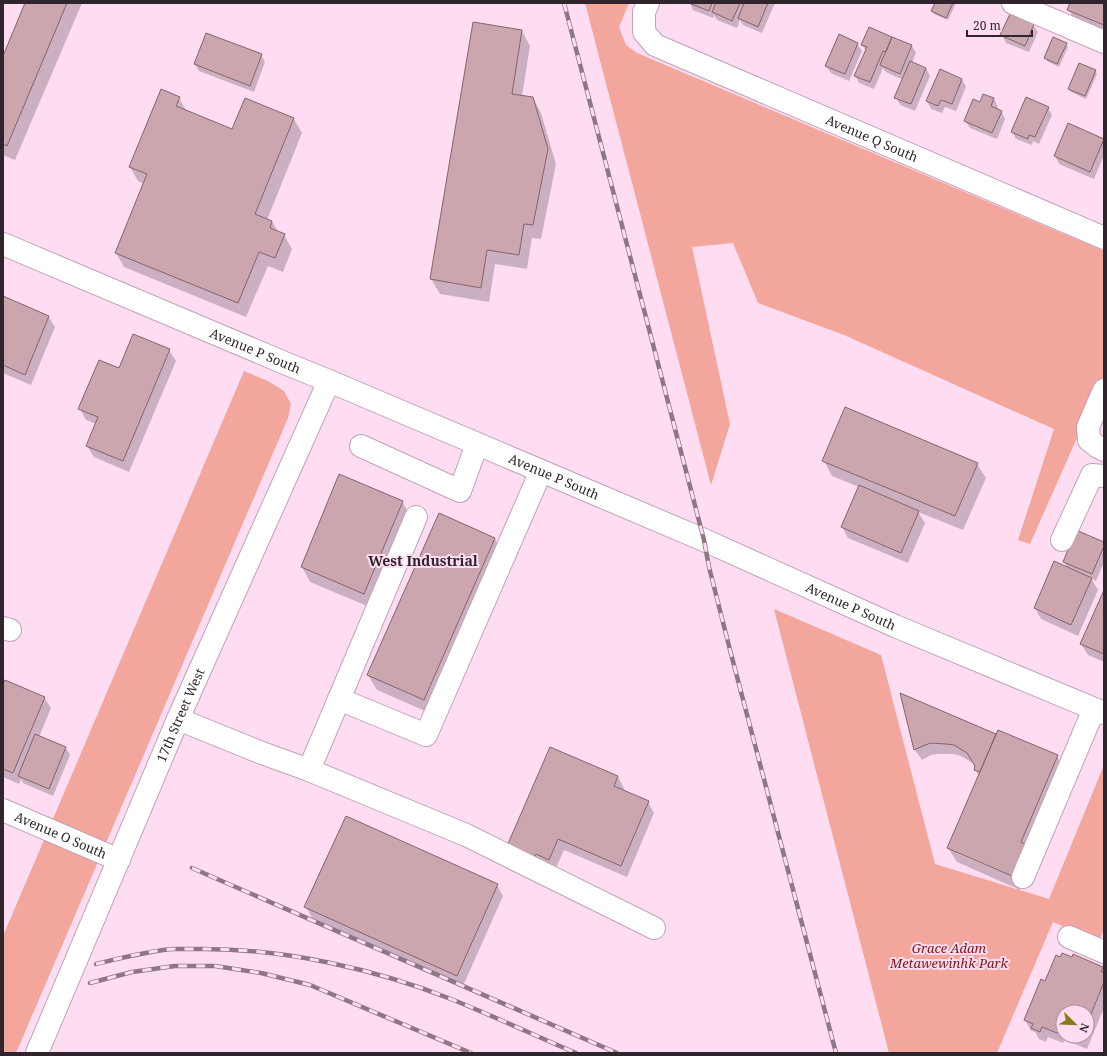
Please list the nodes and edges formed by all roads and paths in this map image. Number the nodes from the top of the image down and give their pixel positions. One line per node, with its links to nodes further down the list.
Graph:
1 (648, 3): 4 (street, Avenue Q South)
2 (1013, 3): 3 (street)
3 (1104, 42)
4 (1104, 238)
5 (3, 244): 6 (street, Avenue P South)
6 (329, 380): 8 (street, Avenue P South); 17 (street, 17th Street West)
7 (1104, 390): 10 (street)
8 (476, 444): 9 (street); 11 (street, Avenue P South)
9 (361, 446)
10 (1104, 450)
11 (541, 471): 15 (street); 16 (street, Avenue P South)
12 (1104, 476): 14 (street)
13 (416, 517): 15 (street)
14 (1062, 540)
15 (339, 699): 18 (street)
16 (1099, 711): 21 (street)
17 (178, 719): 18 (street); 20 (street, 17th Street West)
18 (309, 770): 22 (street)
19 (3, 810): 20 (street, Avenue O South)
20 (119, 860): 25 (street, 17th Street West)
21 (1023, 877)
22 (654, 928)
23 (1069, 937): 24 (street)
24 (1104, 952)
25 (38, 1053)

